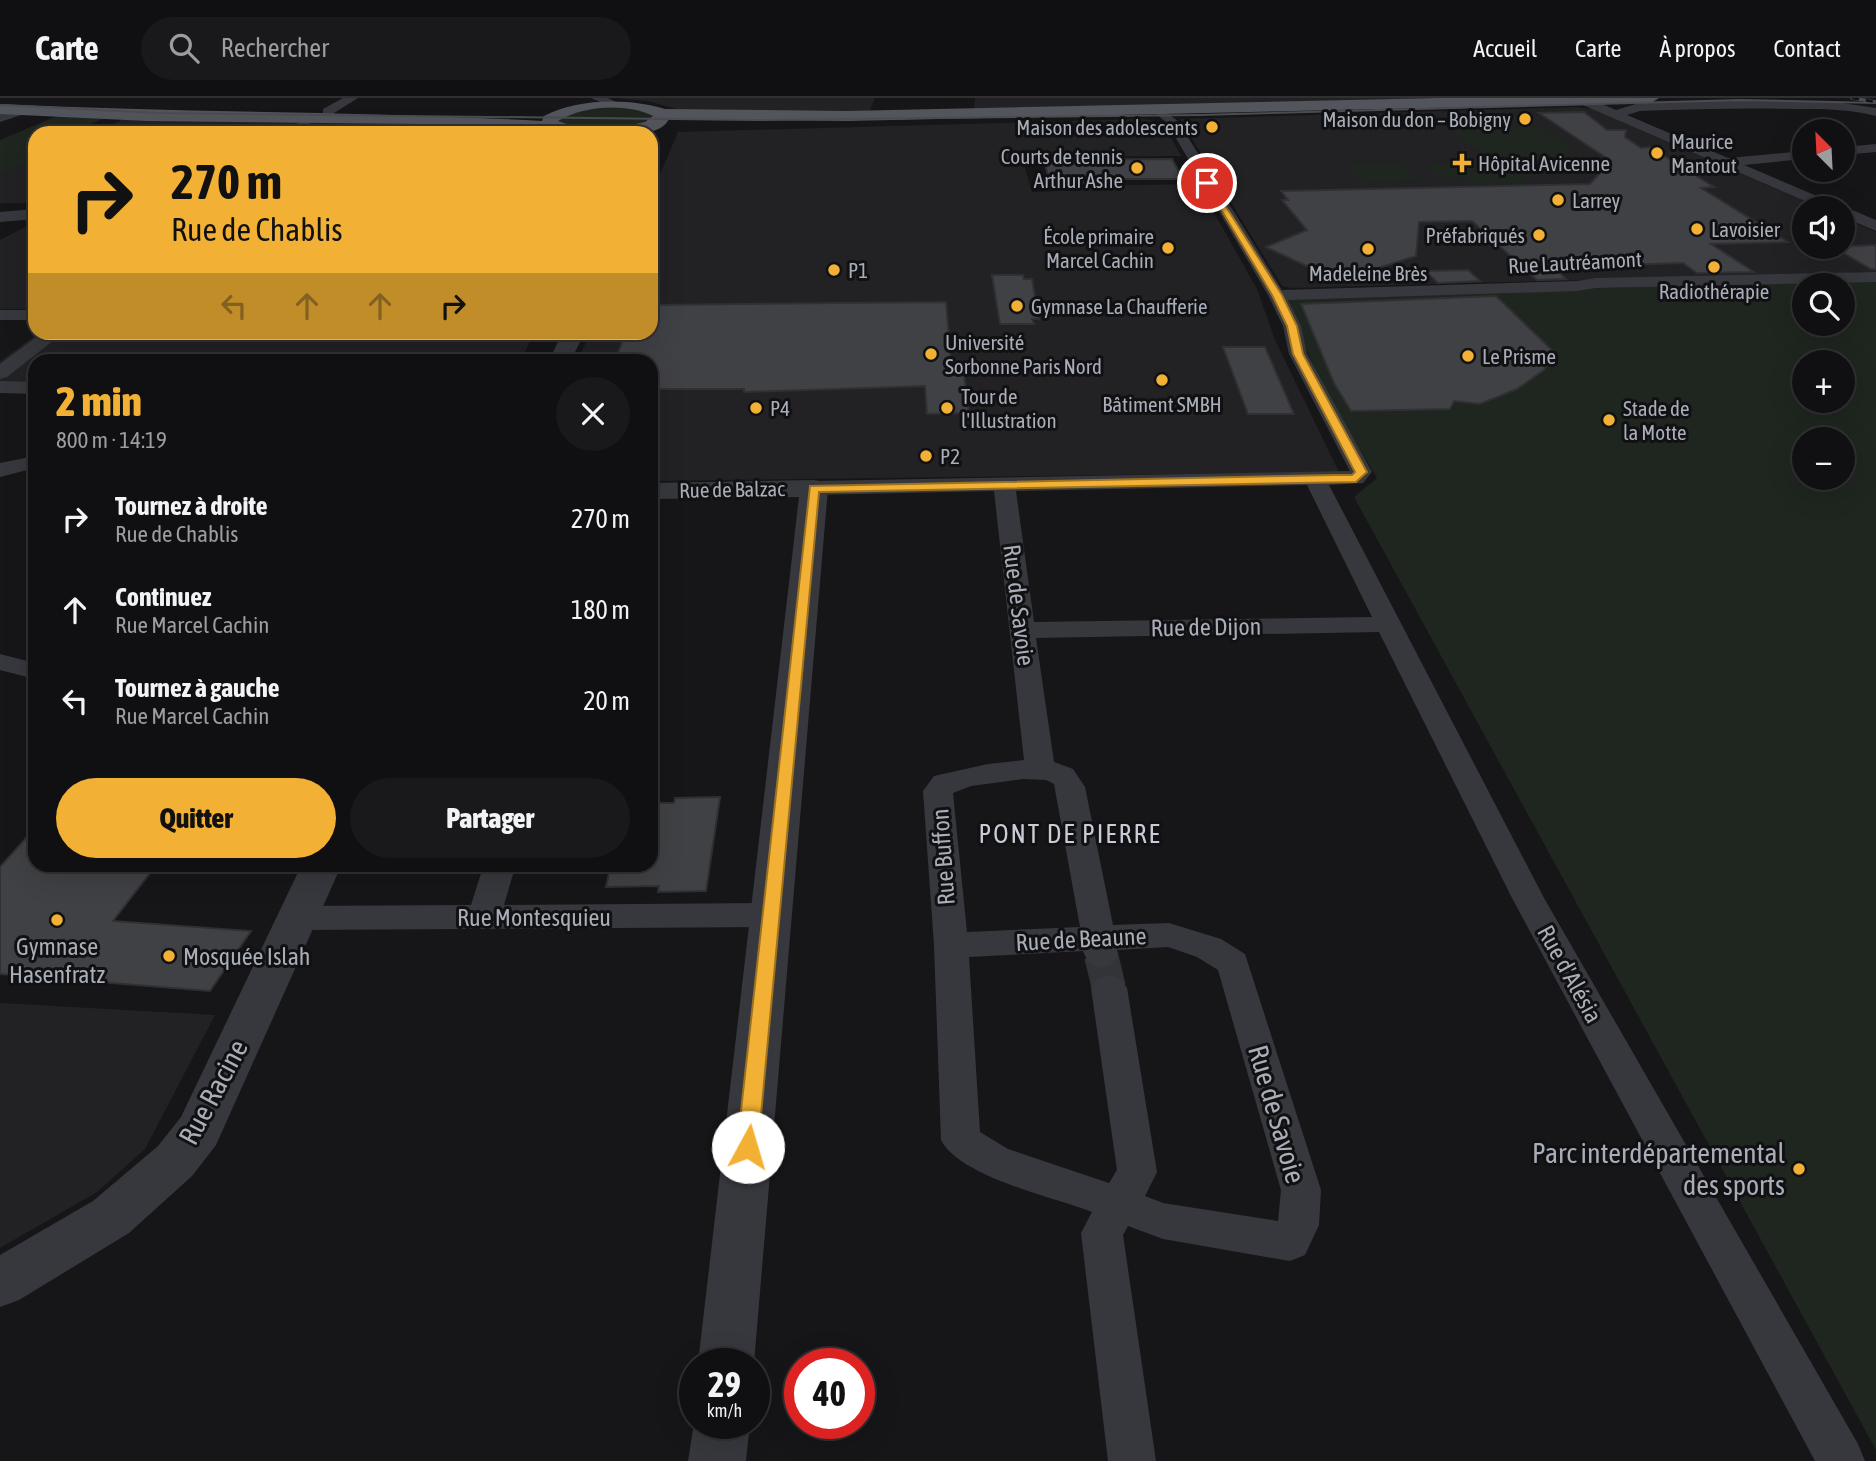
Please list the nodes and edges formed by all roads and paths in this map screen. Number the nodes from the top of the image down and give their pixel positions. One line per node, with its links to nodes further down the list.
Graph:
1 (352, 98): 14 (street)
2 (597, 98): 7 (street)
3 (1651, 98): 4 (main road)
4 (1582, 100): 11 (main road); 13 (street)
5 (0, 102): 14 (main road)
6 (582, 103): 7 (main road); 16 (main road)
7 (613, 104): 20 (main road)
8 (1792, 104): 12 (street); 13 (street); 17 (street)
9 (0, 109): 10 (main road)
10 (20, 111): 14 (main road); 15 (street)
11 (1153, 111): 21 (main road); 22 (main road); 33 (street)
12 (1875, 111)
13 (1616, 114): 26 (street)
14 (318, 115): 16 (main road); 18 (street)
15 (0, 118)
16 (555, 119): 19 (main road)
17 (1836, 119)
18 (301, 126)
19 (565, 126)
20 (639, 126)
21 (657, 126)
22 (658, 127)
23 (1876, 148): 24 (street)
24 (1855, 150)
25 (1792, 156): 26 (street)
26 (1725, 162): 27 (street)
27 (1805, 196)
28 (28, 215): 30 (street)
29 (1855, 217): 31 (street)
30 (0, 218)
31 (1876, 226)
32 (1876, 277): 33 (street, Rue Lautréamont)
33 (1277, 295): 42 (street)
34 (0, 315): 35 (street)
35 (28, 316)
36 (44, 340): 37 (street)
37 (0, 373)
38 (0, 387): 39 (street)
39 (28, 388)
40 (28, 464): 41 (street)
41 (0, 470)
42 (1315, 480): 43 (street); 46 (street, Rue d'Alésia)
43 (1003, 485): 44 (street); 47 (street, Rue de Savoie)
44 (814, 488): 45 (street, Rue de Balzac); 53 (street)
45 (658, 491)
46 (1388, 624): 47 (street, Rue de Dijon); 65 (street, Rue d'Alésia)
47 (1023, 630): 50 (street, Rue de Savoie)
48 (0, 662): 49 (street)
49 (28, 669)
50 (1040, 768): 56 (street, Rue Buffon); 58 (street)
51 (318, 872): 54 (street, Rue Racine)
52 (497, 872): 55 (street)
53 (769, 915): 55 (street, Rue Montesquieu); 61 (street)
54 (298, 918): 55 (street, Rue Montesquieu); 60 (street, Rue Racine)
55 (483, 918)
56 (951, 945): 58 (street, Rue de Beaune); 59 (street, Rue de Savoie)
57 (1209, 948): 58 (street, Rue de Beaune); 59 (street, Rue de Savoie)
58 (1103, 960): 59 (street)
59 (1118, 1203): 64 (street)
60 (0, 1283)
61 (727, 1348)
62 (719, 1439): 63 (street)
63 (717, 1461)
64 (1132, 1461)
65 (1840, 1461)

